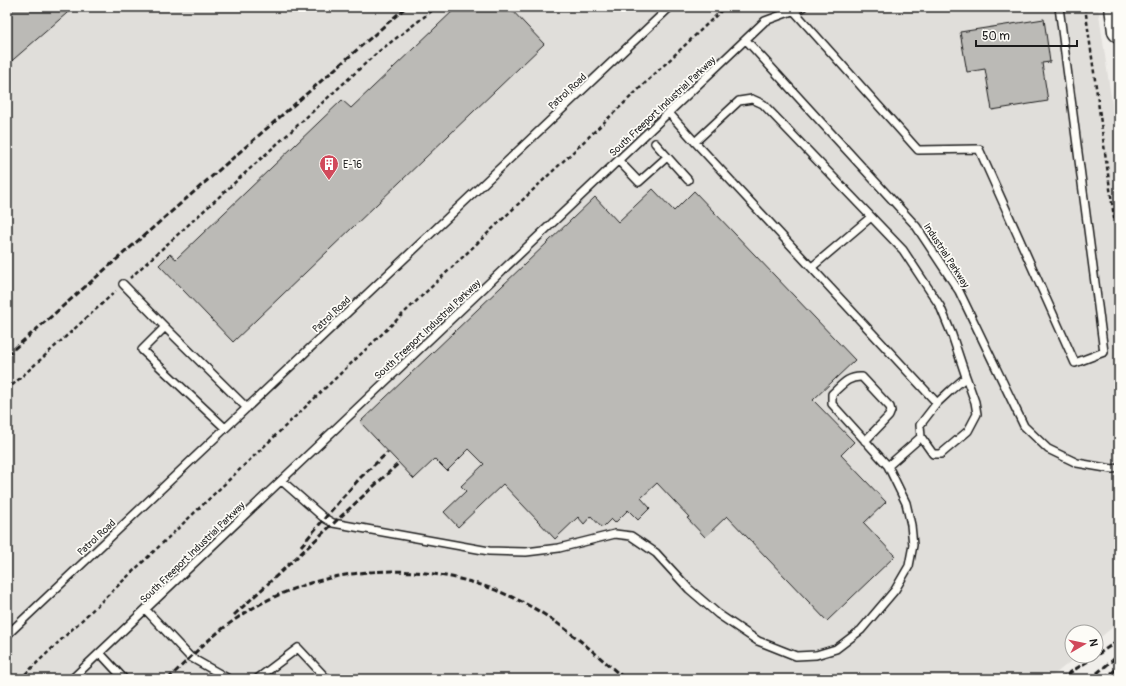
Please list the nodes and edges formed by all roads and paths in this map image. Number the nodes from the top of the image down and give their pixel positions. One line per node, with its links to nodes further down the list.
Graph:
1 (437, 7): 20 (path)
2 (670, 7): 25 (lane, Patrol Road)
3 (725, 7): 35 (path)
4 (803, 7): 8 (lane, South Freeport Industrial Parkway)
5 (1059, 7): 8 (lane)
6 (1085, 7): 18 (path)
7 (1116, 7): 9 (main road)
8 (794, 11): 10 (lane, South Freeport Industrial Parkway)
9 (1119, 32)
10 (746, 40): 11 (lane, South Freeport Industrial Parkway); 30 (lane, Industrial Parkway)
11 (669, 113): 12 (lane); 15 (lane, South Freeport Industrial Parkway)
12 (695, 142): 17 (lane); 19 (lane)
13 (655, 143): 14 (lane)
14 (667, 157): 15 (lane); 16 (lane)
15 (619, 161): 31 (lane, South Freeport Industrial Parkway)
16 (688, 180)
17 (871, 216): 19 (lane); 22 (lane)
18 (1119, 254)
19 (812, 267): 24 (lane)
20 (124, 284): 21 (lane); 23 (path)
21 (165, 327): 25 (lane); 26 (lane)
22 (966, 377): 24 (lane); 27 (lane)
23 (7, 390)
24 (937, 403): 27 (lane)
25 (247, 408): 26 (lane, Patrol Road)
26 (225, 428): 33 (lane, Patrol Road)
27 (921, 437): 29 (lane)
28 (865, 441): 28 (lane); 29 (lane)
29 (888, 466): 31 (lane)
30 (1119, 468)
31 (282, 480): 32 (lane, South Freeport Industrial Parkway)
32 (146, 610): 34 (lane, South Freeport Industrial Parkway); 38 (lane)
33 (7, 635)
34 (100, 653): 36 (lane, South Freeport Industrial Parkway); 37 (lane)
35 (20, 679)
36 (72, 679)
37 (124, 679)
38 (229, 679)
39 (257, 679): 40 (lane)
40 (327, 679)

